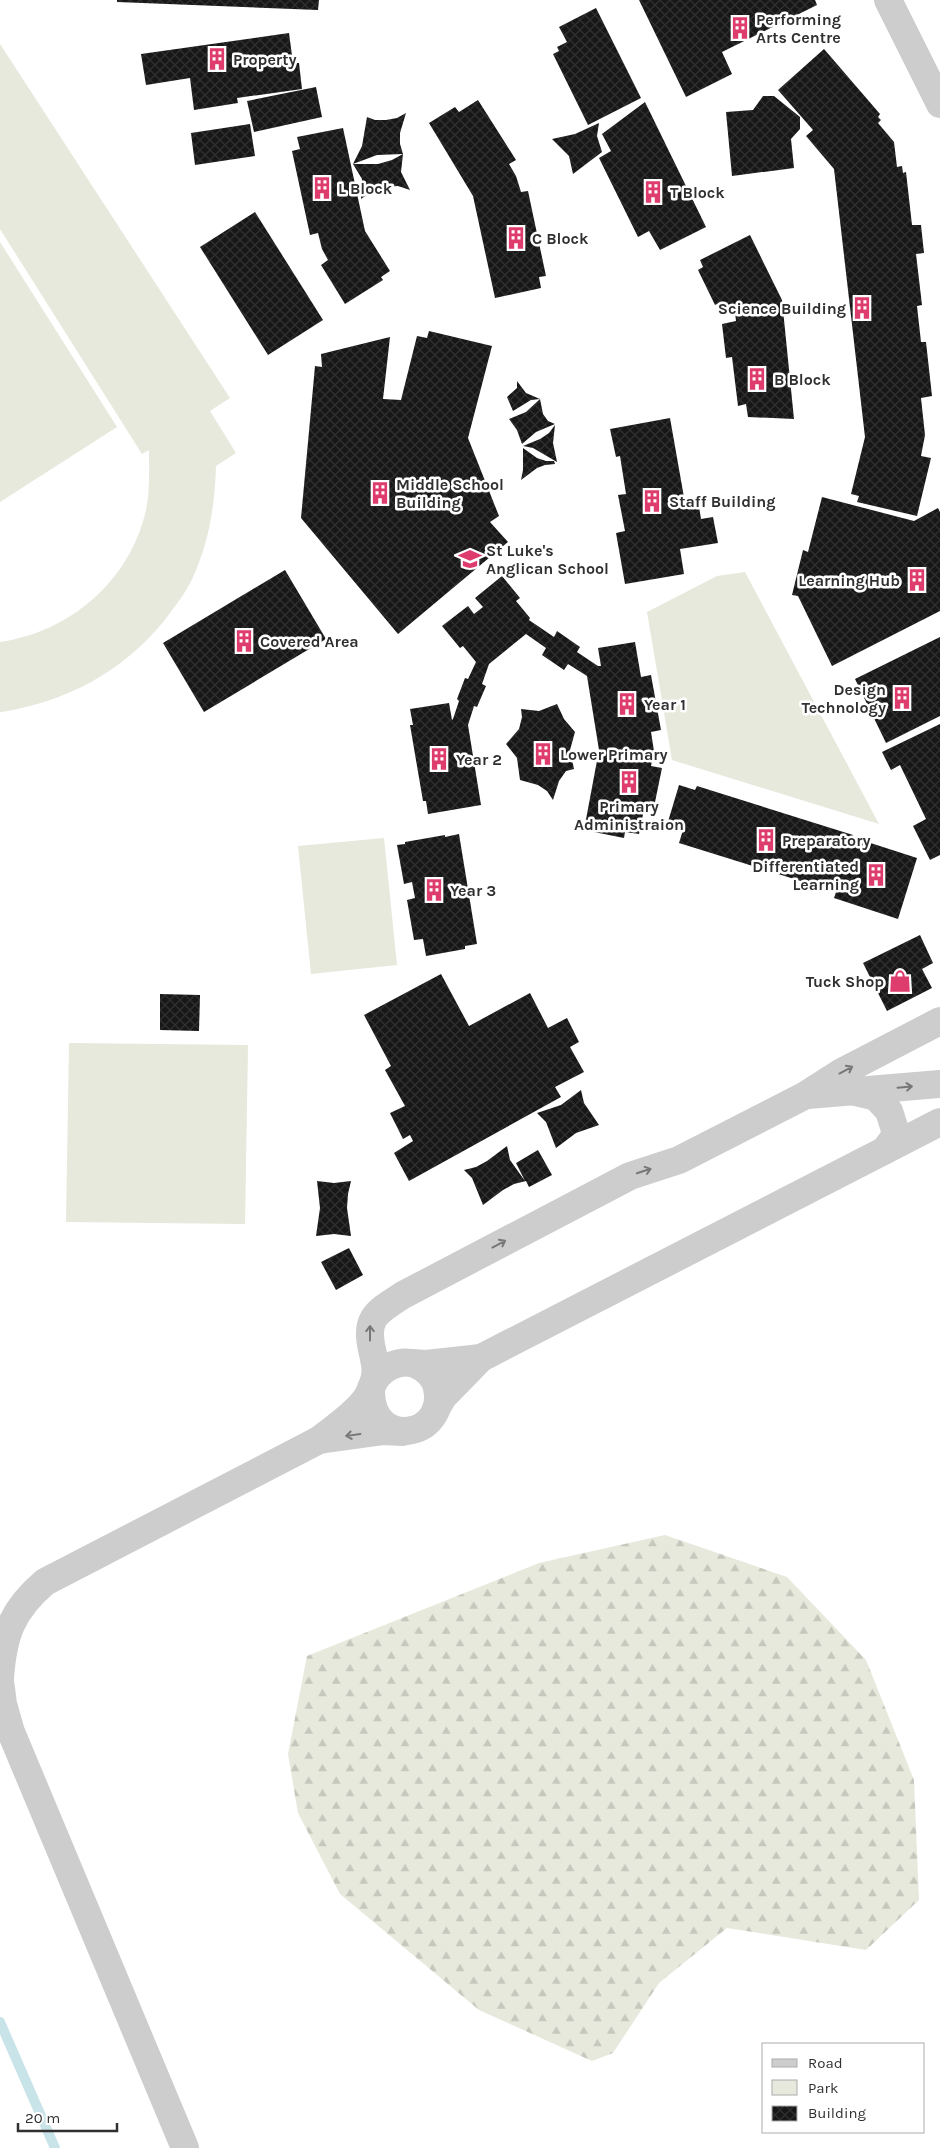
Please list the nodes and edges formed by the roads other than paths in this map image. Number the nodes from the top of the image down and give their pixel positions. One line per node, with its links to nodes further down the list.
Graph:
1 (888, 0): 2 (street)
2 (940, 104)
3 (940, 1021): 6 (street, one-way to 3)
4 (940, 1084): 5 (street, one-way to 4)
5 (852, 1091): 6 (street); 8 (street)
6 (804, 1096): 11 (street, one-way to 6)
7 (940, 1122): 8 (street)
8 (885, 1150): 9 (street)
9 (481, 1358): 10 (street); 12 (street)
10 (412, 1363): 11 (street); 12 (street)
11 (372, 1386): 13 (street); 14 (street)
12 (436, 1409): 13 (street)
13 (402, 1432): 14 (street, one-way to 14)
14 (319, 1440): 15 (street)
15 (0, 1680): 16 (street)
16 (185, 2148)

